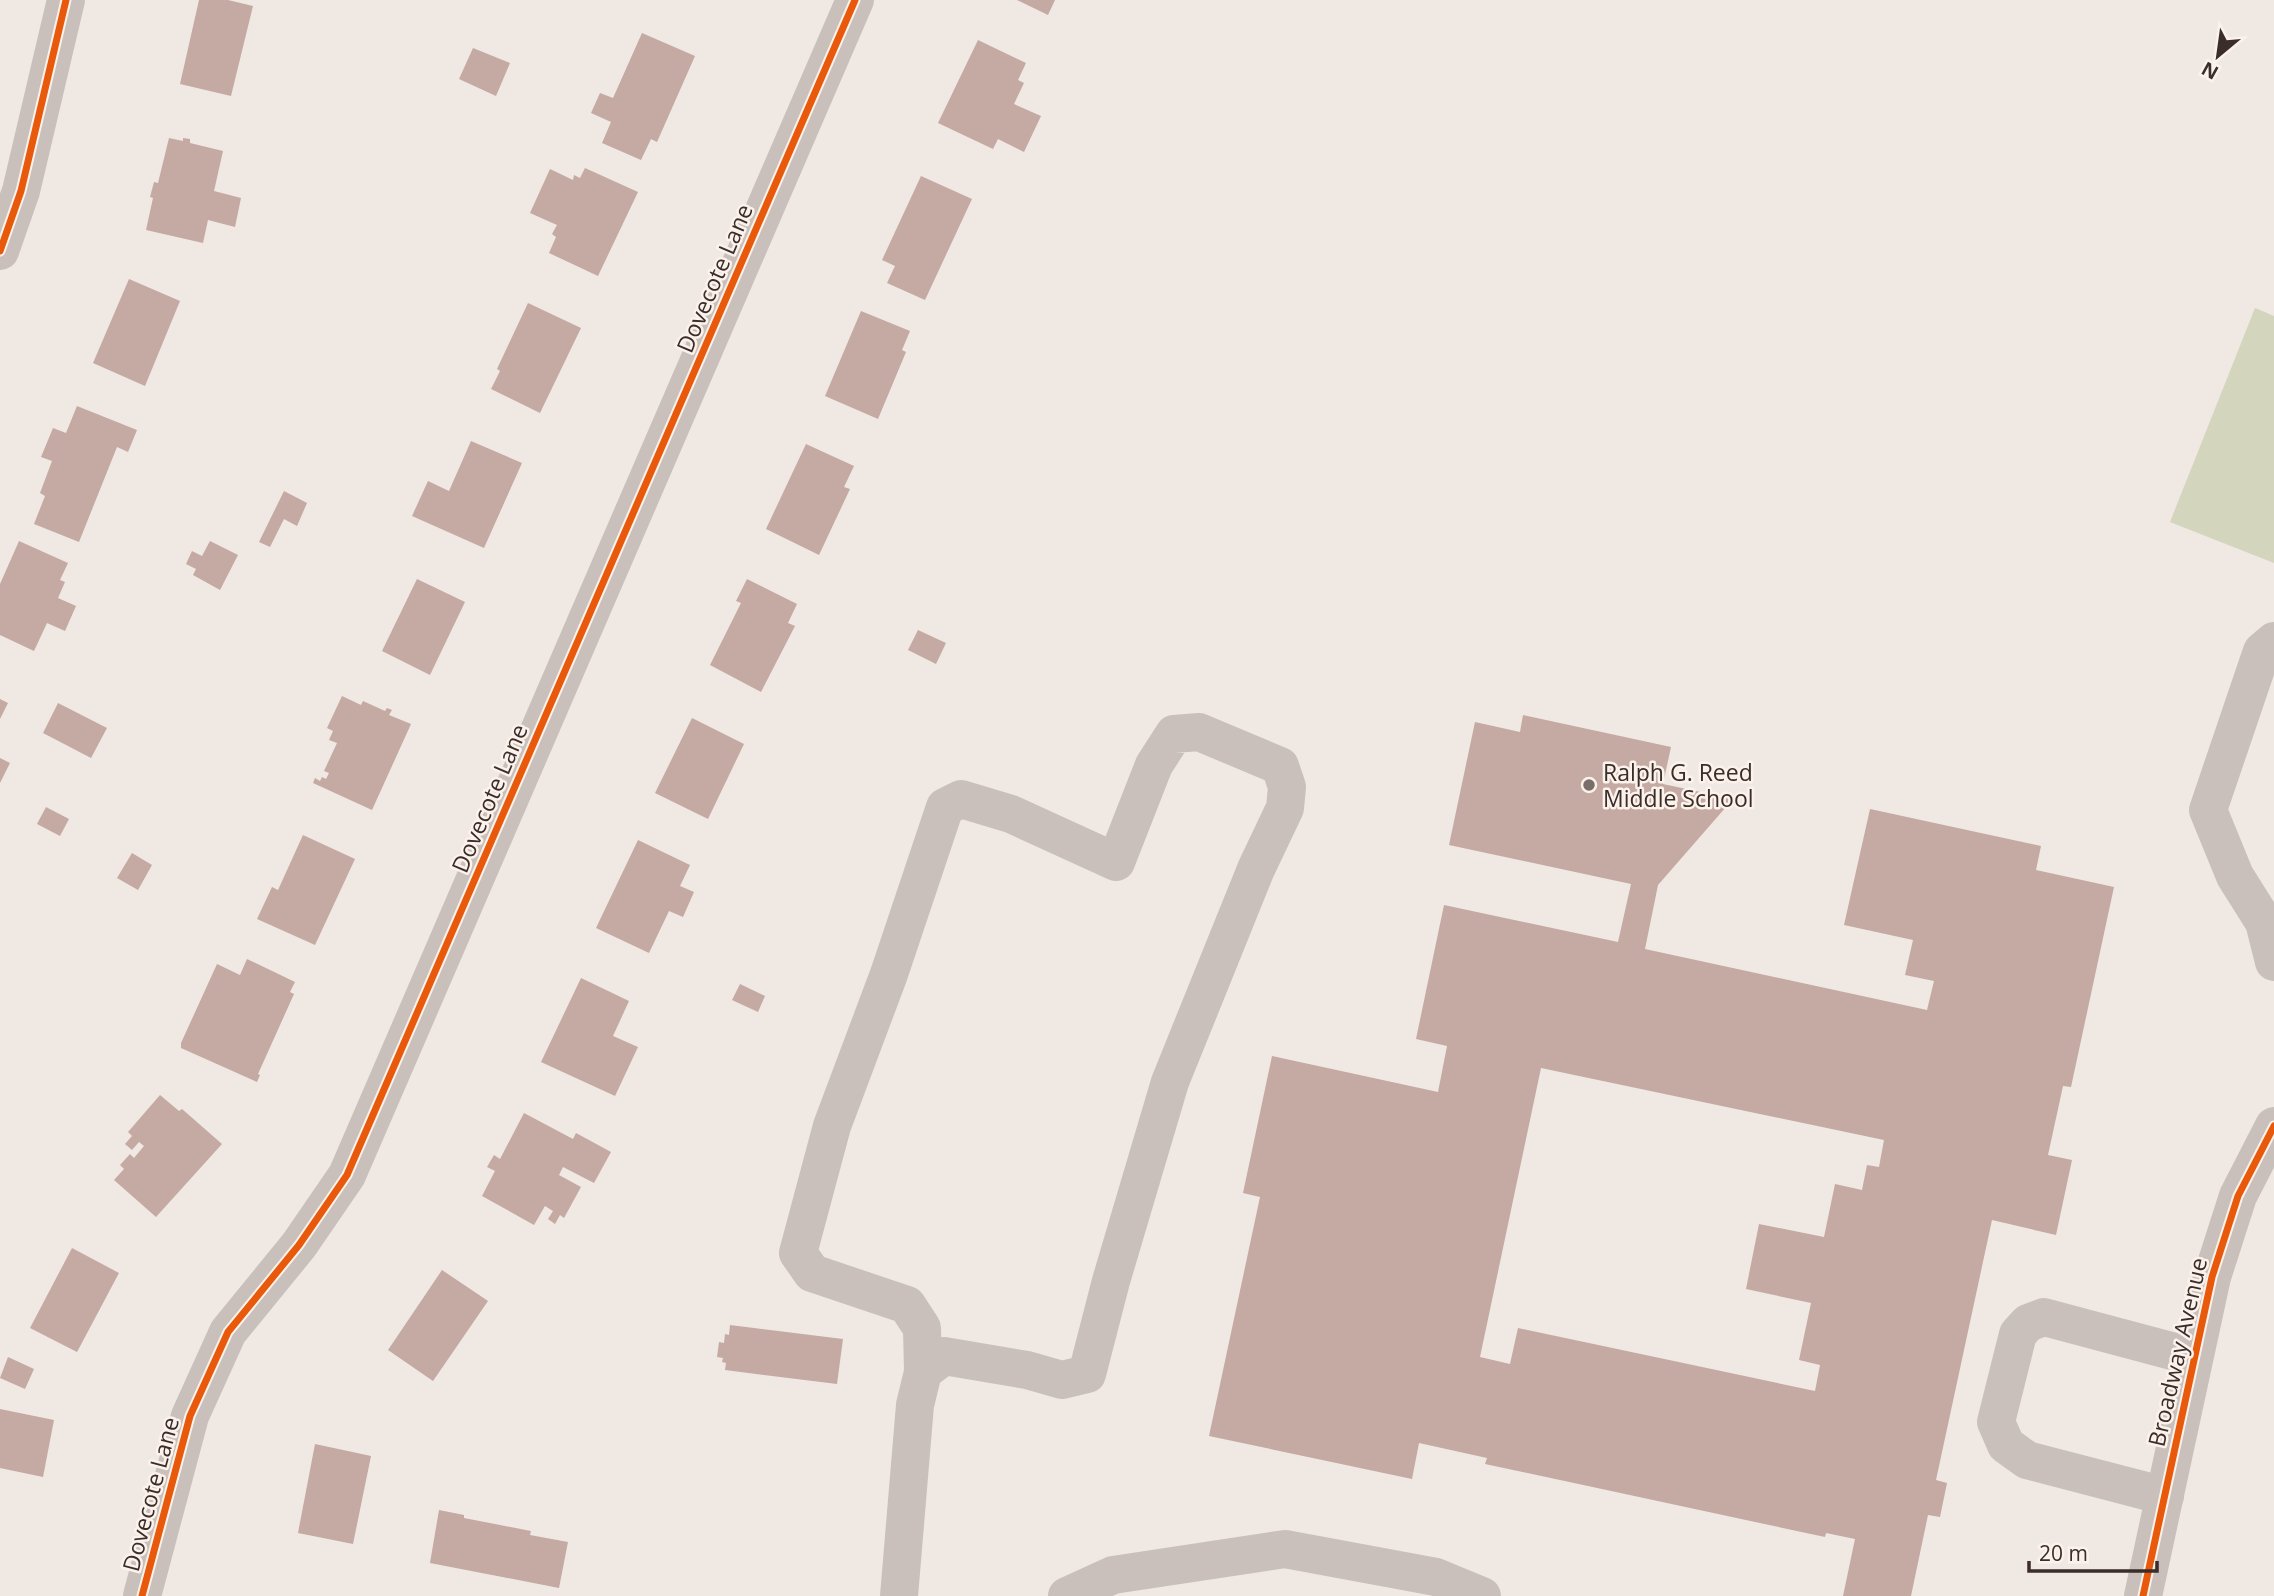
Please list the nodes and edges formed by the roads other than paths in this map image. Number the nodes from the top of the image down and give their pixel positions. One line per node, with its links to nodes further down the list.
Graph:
1 (66, 0): 3 (street)
2 (855, 0): 10 (street, Dovecote Lane)
3 (0, 251)
4 (2274, 641): 5 (street)
5 (2274, 962)
6 (2274, 1126): 7 (street, Broadway Avenue)
7 (2194, 1357): 9 (street, Broadway Avenue); 9 (street)
8 (923, 1372): 8 (street); 11 (street)
9 (2165, 1496): 14 (street, Broadway Avenue)
10 (142, 1596)
11 (899, 1596)
12 (1067, 1596): 13 (street)
13 (1482, 1596)
14 (2143, 1596)

